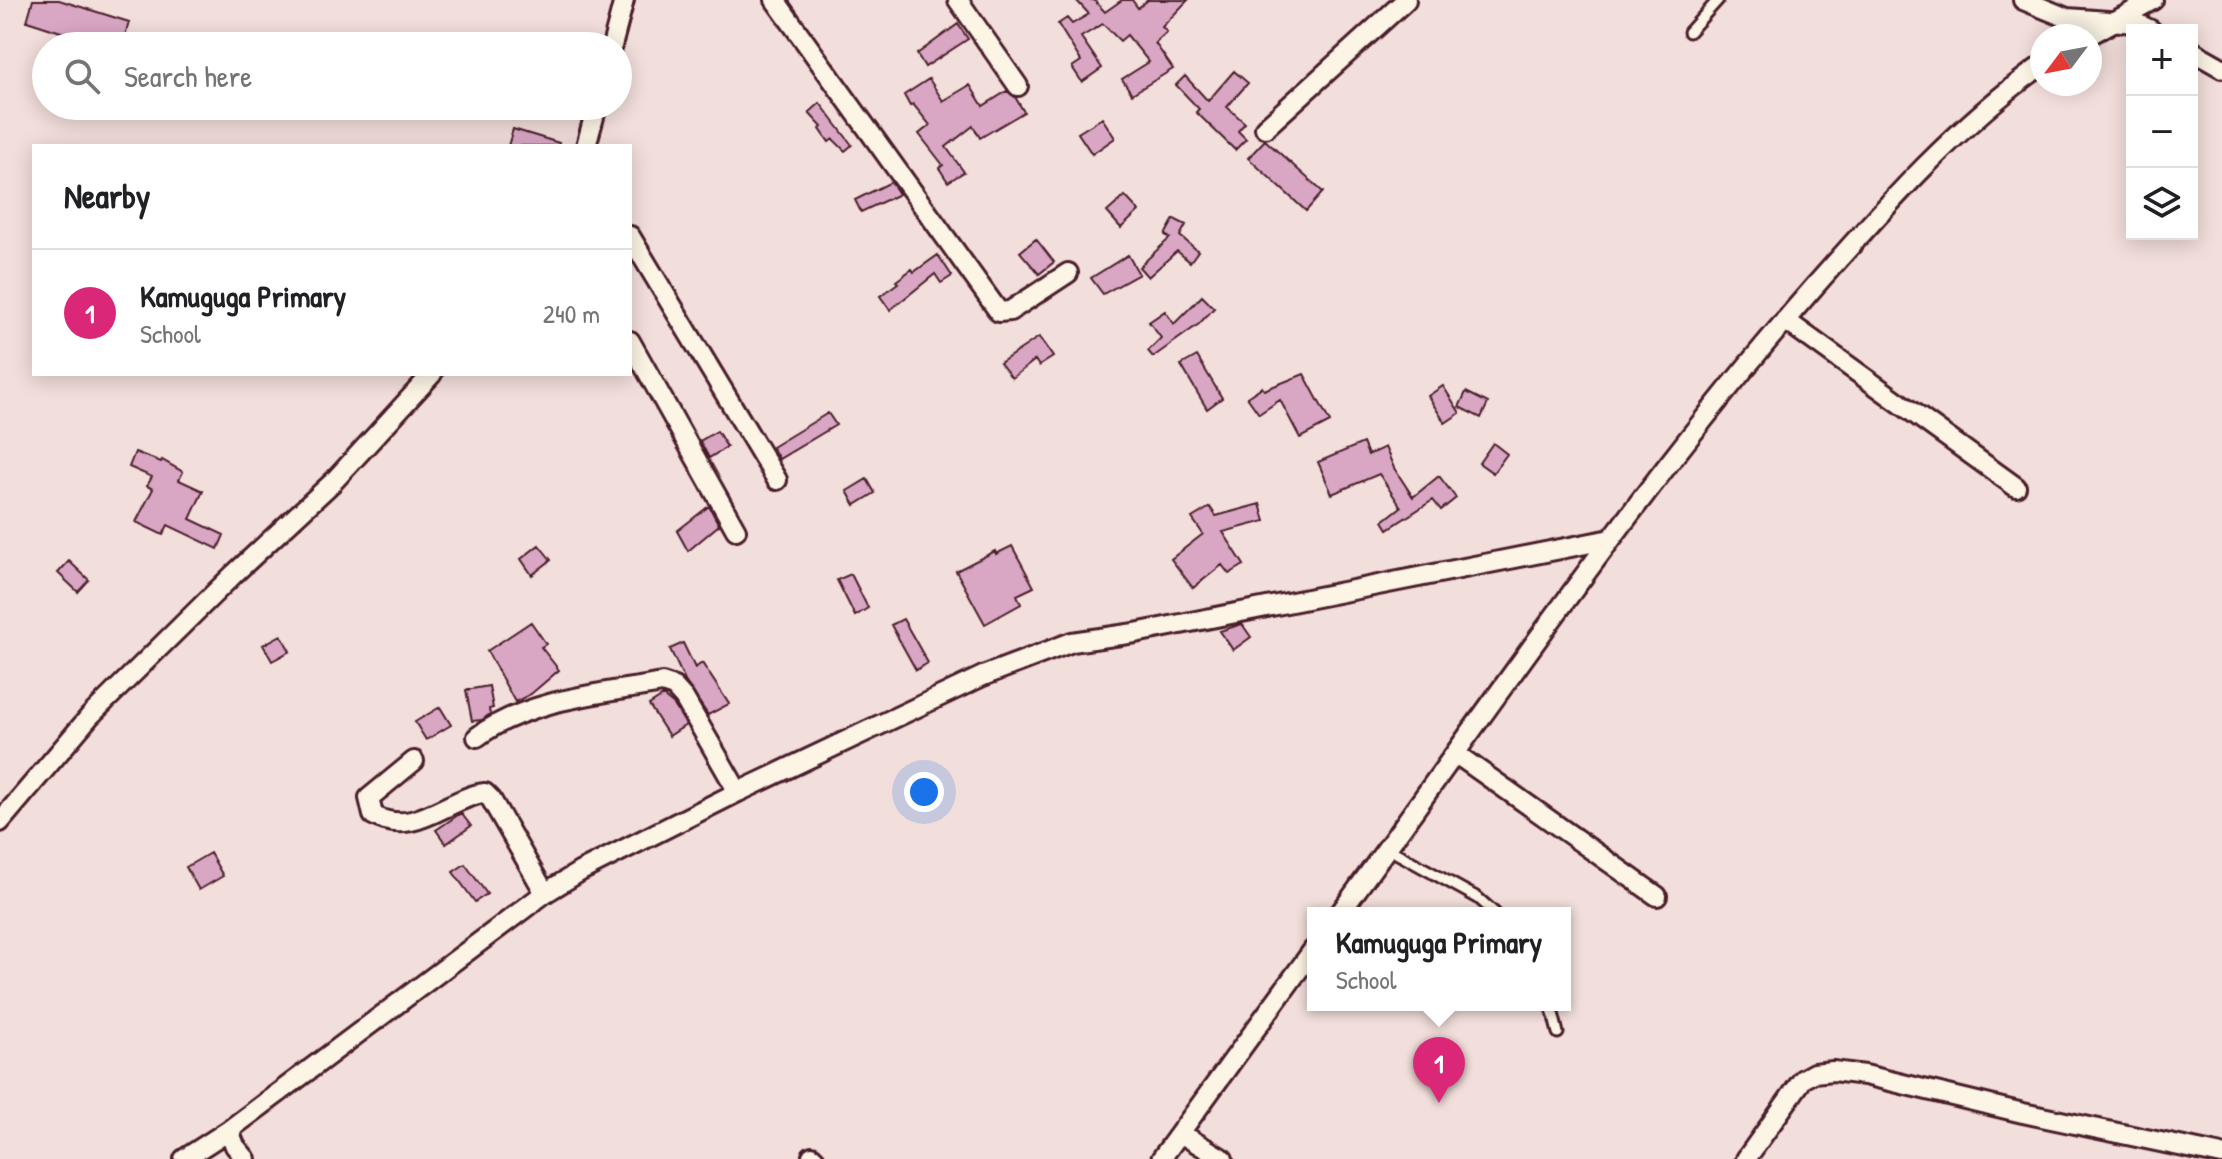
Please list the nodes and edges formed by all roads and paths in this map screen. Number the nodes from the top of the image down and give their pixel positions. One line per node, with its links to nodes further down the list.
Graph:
1 (624, 0): 11 (street)
2 (775, 0): 21 (street)
3 (958, 0): 16 (street)
4 (1406, 0): 18 (street)
5 (1718, 0): 12 (lane)
6 (2023, 0): 8 (street)
7 (2153, 0): 8 (street)
8 (2117, 20): 9 (street); 10 (street)
9 (2138, 24)
10 (2102, 28)
11 (616, 32)
12 (1689, 32)
13 (2198, 54): 14 (street)
14 (2222, 68)
15 (2030, 74): 22 (street)
16 (1018, 86)
17 (593, 120): 19 (street)
18 (1265, 128)
19 (587, 144)
20 (632, 239): 25 (street)
21 (1068, 273)
22 (1785, 320): 26 (street); 28 (street)
23 (632, 345): 27 (street)
24 (430, 376): 33 (street)
25 (777, 480)
26 (2016, 487)
27 (736, 530)
28 (1611, 539): 30 (street); 32 (street)
29 (477, 737): 32 (street)
30 (1456, 754): 34 (street); 36 (street)
31 (414, 761): 35 (street)
32 (738, 792): 35 (street)
33 (0, 822)
34 (1387, 848): 37 (street); 38 (lane)
35 (545, 893): 42 (street)
36 (1657, 896)
37 (1344, 907)
38 (1488, 907)
39 (1307, 958): 43 (street)
40 (1552, 1011): 41 (lane)
41 (1558, 1033)
42 (229, 1130): 45 (street); 46 (street)
43 (1180, 1133): 47 (street); 48 (street)
44 (2222, 1155): 49 (street)
45 (184, 1159)
46 (246, 1159)
47 (1161, 1159)
48 (1223, 1159)
49 (1746, 1159)

